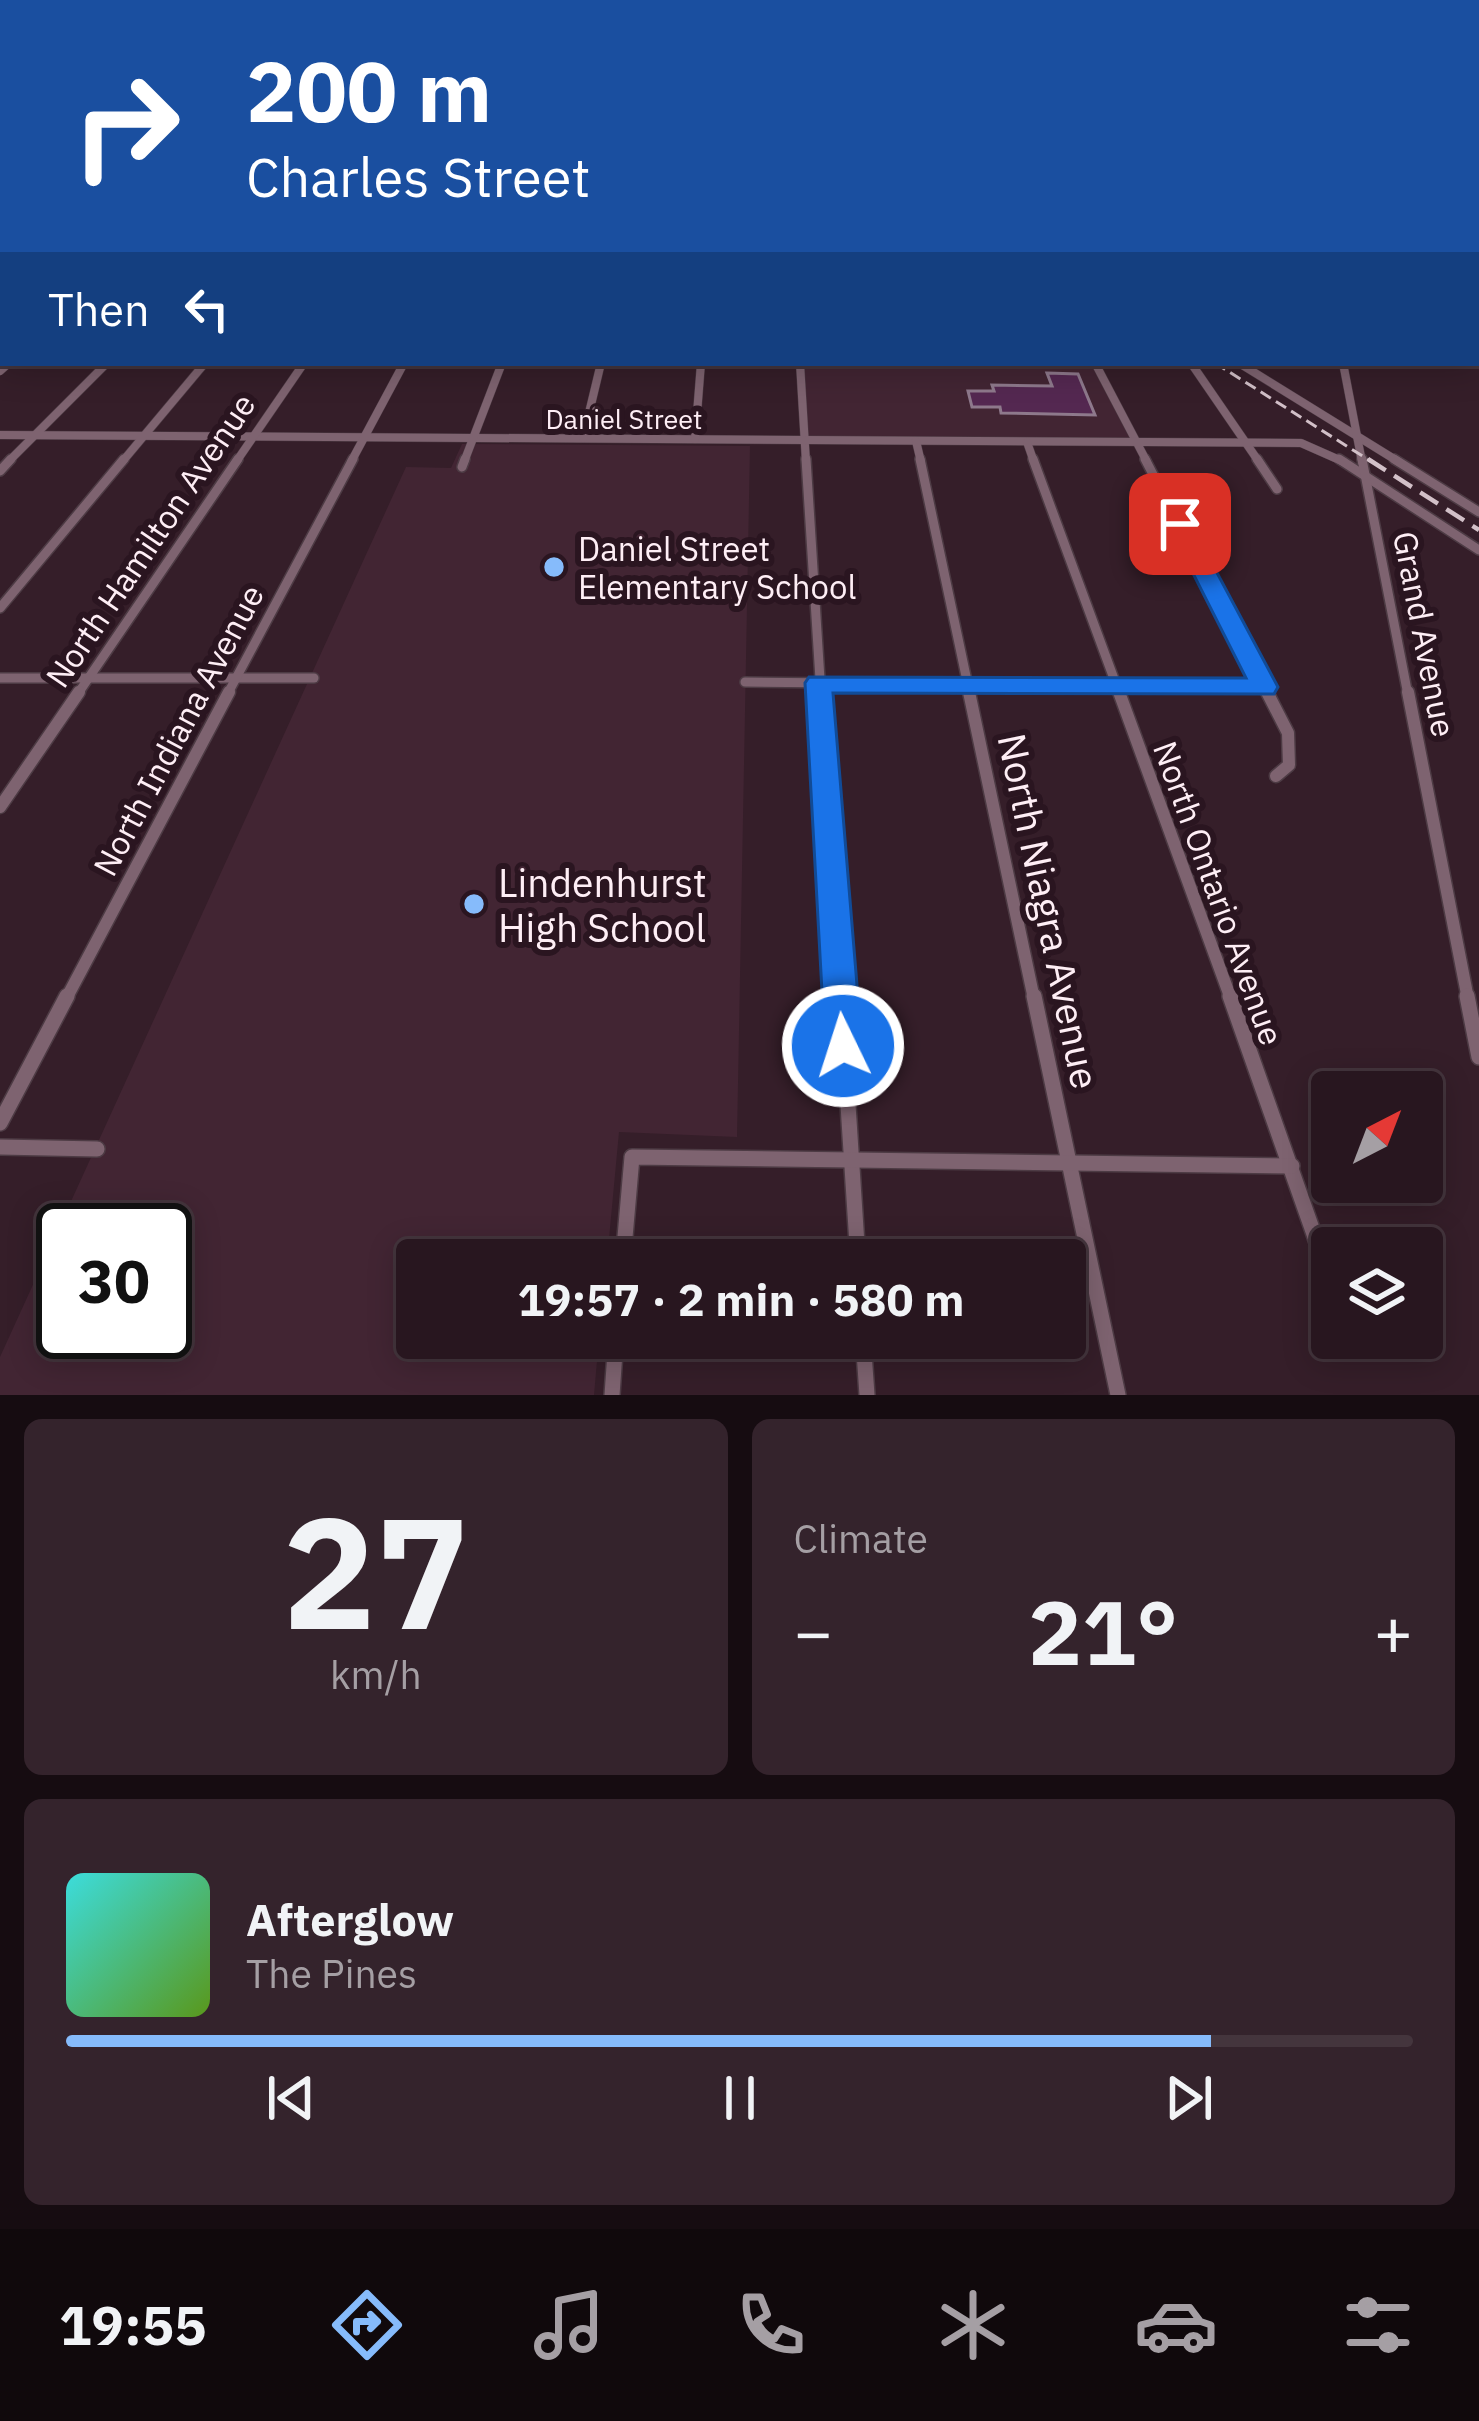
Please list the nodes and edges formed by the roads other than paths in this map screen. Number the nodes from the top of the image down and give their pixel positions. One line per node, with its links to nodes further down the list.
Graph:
1 (104, 366): 14 (street)
2 (202, 366): 15 (street)
3 (302, 366): 16 (street, North Hamilton Avenue)
4 (402, 366): 17 (street, North Indiana Avenue)
5 (501, 366): 18 (street)
6 (600, 366): 19 (street)
7 (701, 366): 21 (street)
8 (800, 366): 22 (street)
9 (1097, 366): 25 (street)
10 (1193, 366): 26 (street)
11 (1244, 366): 20 (street)
12 (1344, 366): 20 (street, Grand Avenue)
13 (0, 435): 14 (street, Daniel Street)
14 (35, 436): 15 (street, Daniel Street); 28 (street)
15 (144, 436): 16 (street, Daniel Street); 33 (street)
16 (254, 436): 17 (street, Daniel Street); 34 (street, North Hamilton Avenue)
17 (364, 437): 18 (street, Daniel Street); 35 (street, North Indiana Avenue)
18 (472, 437): 19 (street, Daniel Street); 27 (street)
19 (583, 438): 21 (street, Daniel Street)
20 (1359, 438): 29 (street, Grand Avenue); 31 (street)
21 (695, 440): 22 (street, Daniel Street)
22 (805, 440): 23 (street, Daniel Street); 39 (street)
23 (916, 441): 24 (street, Daniel Street); 40 (street, North Niagra Avenue)
24 (1027, 442): 25 (street, Daniel Street); 41 (street, North Ontario Avenue)
25 (1137, 442): 26 (street, Daniel Street); 42 (street)
26 (1249, 443): 29 (street, Daniel Street); 30 (street)
27 (462, 467)
28 (0, 471)
29 (1364, 474): 32 (street, Daniel Street); 45 (street, Grand Avenue)
30 (1277, 489)
31 (1479, 512)
32 (1479, 550)
33 (0, 608)
34 (91, 674): 35 (street); 36 (street); 44 (street, North Hamilton Avenue)
35 (236, 676): 37 (street); 46 (street, North Indiana Avenue)
36 (0, 678)
37 (314, 678)
38 (745, 682): 39 (street)
39 (819, 683): 40 (street); 49 (street)
40 (966, 683): 41 (street); 50 (street, North Niagra Avenue)
41 (1114, 684): 42 (street); 51 (street, North Ontario Avenue)
42 (1264, 687): 43 (street)
43 (1276, 776)
44 (0, 807)
45 (1479, 1058)
46 (0, 1123)
47 (0, 1147): 48 (street)
48 (97, 1149)
49 (852, 1160): 50 (street); 53 (street); 54 (street)
50 (1069, 1162): 51 (street); 59 (street, North Niagra Avenue)
51 (1292, 1166): 52 (street, North Ontario Avenue)
52 (1312, 1227)
53 (625, 1239)
54 (857, 1239)
55 (615, 1359): 57 (street)
56 (864, 1359): 58 (street)
57 (612, 1395)
58 (867, 1395)
59 (1118, 1395)

